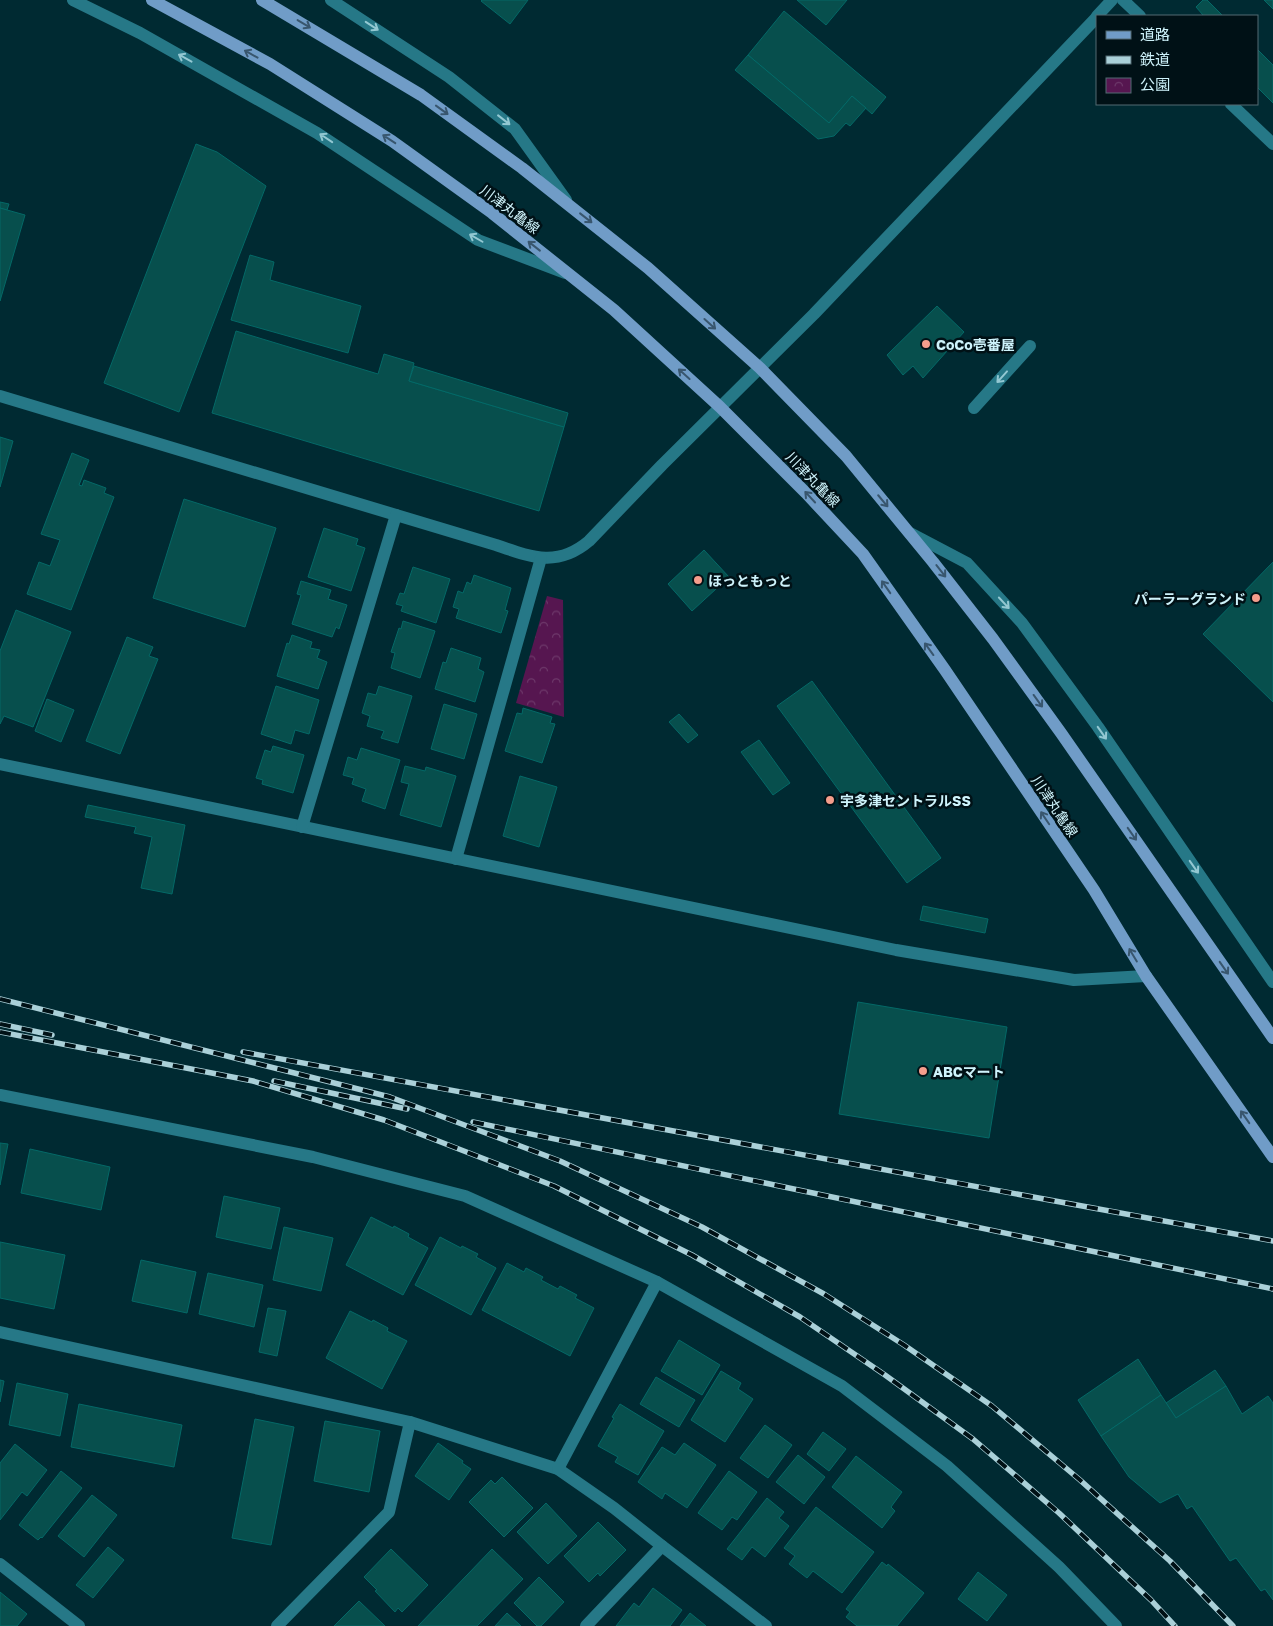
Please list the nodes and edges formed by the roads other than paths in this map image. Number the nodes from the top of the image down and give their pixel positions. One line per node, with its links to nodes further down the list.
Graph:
1 (72, 0): 13 (street, one-way to 1)
2 (152, 0): 13 (main road, 川津丸亀線, one-way to 2)
3 (262, 0): 12 (main road, one-way to 12)
4 (331, 0): 12 (street, one-way to 12)
5 (1112, 0): 7 (street)
6 (1123, 0): 8 (street)
7 (1098, 15)
8 (1139, 15)
9 (1096, 17): 15 (street)
10 (1232, 105): 11 (street)
11 (1273, 144)
12 (569, 205): 15 (main road, one-way to 15)
13 (570, 274): 17 (main road, 川津丸亀線, one-way to 13)
14 (1030, 346): 18 (street, one-way to 18)
15 (760, 368): 17 (street); 20 (main road, one-way to 20)
16 (0, 396): 19 (street)
17 (720, 407): 21 (street); 25 (main road, 川津丸亀線, one-way to 17)
18 (974, 408)
19 (396, 515): 21 (street); 23 (street)
20 (910, 533): 26 (street, one-way to 26); 27 (main road, one-way to 27)
21 (541, 558): 24 (street)
22 (0, 764): 23 (street)
23 (302, 827): 24 (street)
24 (456, 859): 25 (street)
25 (1146, 976): 29 (main road, 川津丸亀線, one-way to 25)
26 (1273, 982)
27 (1273, 1038)
28 (0, 1095): 30 (street)
29 (1273, 1157)
30 (657, 1282): 33 (street); 40 (street)
31 (0, 1332): 32 (street)
32 (410, 1422): 33 (street); 37 (street)
33 (558, 1469): 34 (street)
34 (662, 1546): 38 (street); 39 (street)
35 (0, 1564): 36 (street)
36 (79, 1626)
37 (277, 1626)
38 (586, 1626)
39 (766, 1626)
40 (1116, 1626)

